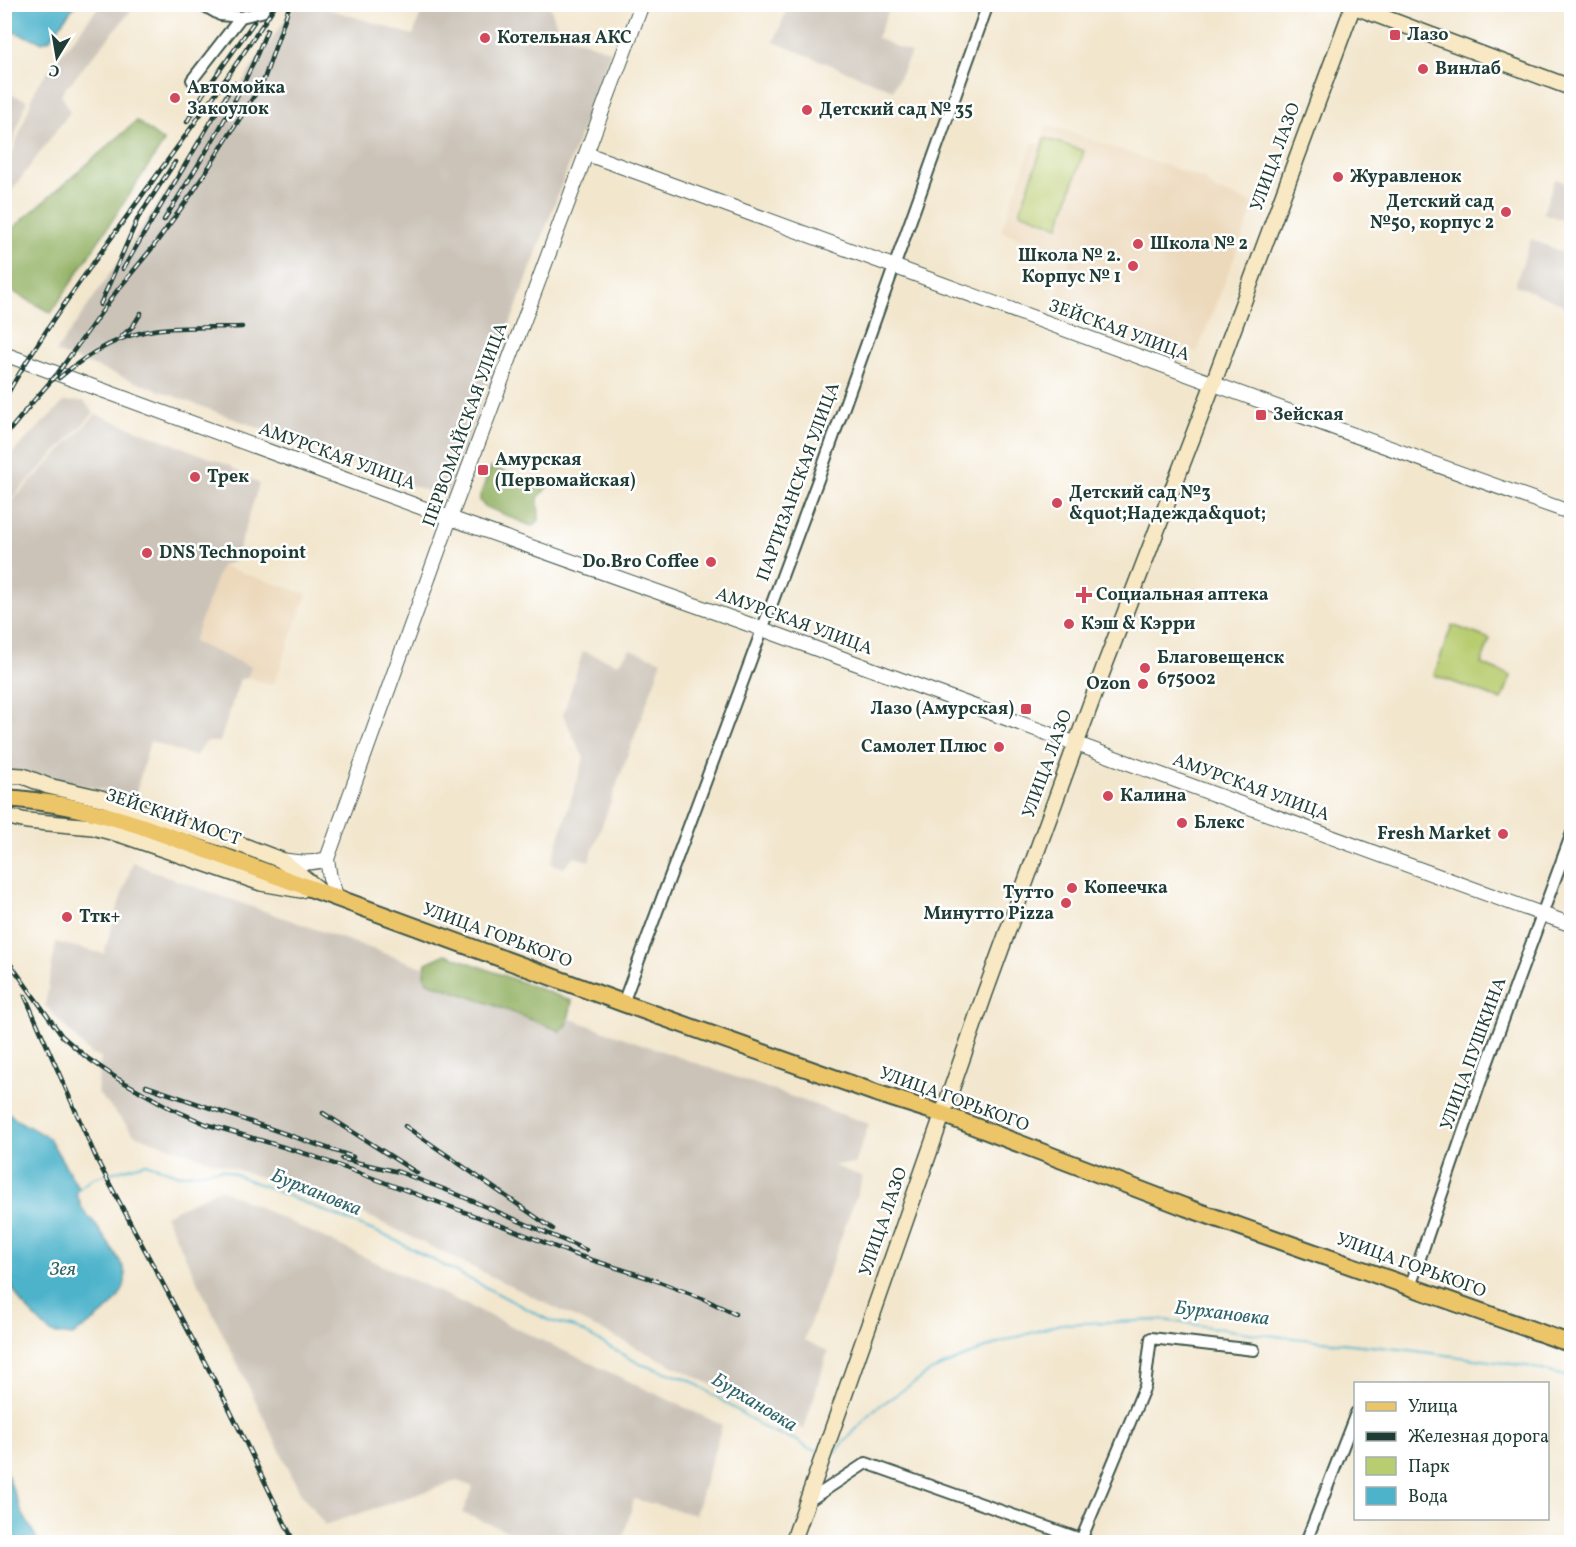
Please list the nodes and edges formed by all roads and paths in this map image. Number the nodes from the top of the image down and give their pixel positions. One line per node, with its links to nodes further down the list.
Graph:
1 (201, 4): 6 (street)
2 (269, 4): 6 (street)
3 (642, 4): 9 (street, ПЕРВОМАЙСКАЯ УЛИЦА)
4 (988, 4): 10 (street, ПАРТИЗАНСКАЯ УЛИЦА)
5 (1352, 5): 8 (main road); 12 (main road, УЛИЦА ЛАЗО)
6 (241, 17): 7 (street)
7 (192, 80)
8 (1572, 88)
9 (587, 154): 10 (street, ЗЕЙСКАЯ УЛИЦА); 14 (street, ПЕРВОМАЙСКАЯ УЛИЦА)
10 (895, 265): 12 (street, ЗЕЙСКАЯ УЛИЦА); 15 (street, ПАРТИЗАНСКАЯ УЛИЦА)
11 (4, 354): 14 (street, АМУРСКАЯ УЛИЦА)
12 (1213, 384): 13 (street, ЗЕЙСКАЯ УЛИЦА); 16 (main road, УЛИЦА ЛАЗО)
13 (1572, 513)
14 (450, 518): 15 (street, АМУРСКАЯ УЛИЦА); 21 (street, ПЕРВОМАЙСКАЯ УЛИЦА)
15 (762, 629): 16 (street, АМУРСКАЯ УЛИЦА); 26 (street, ПАРТИЗАНСКАЯ УЛИЦА)
16 (1077, 743): 24 (street, АМУРСКАЯ УЛИЦА); 27 (main road, УЛИЦА ЛАЗО)
17 (4, 775): 22 (main road, УЛИЦА ГОРЬКОГО)
18 (4, 798): 23 (main road, ЗЕЙСКИЙ МОСТ)
19 (4, 816): 23 (main road, УЛИЦА ГОРЬКОГО)
20 (1572, 833): 24 (street, УЛИЦА ПУШКИНА)
21 (327, 859): 22 (street); 23 (street)
22 (281, 860): 23 (main road, УЛИЦА ГОРЬКОГО)
23 (331, 896): 26 (main road, УЛИЦА ГОРЬКОГО)
24 (1542, 915): 25 (street, АМУРСКАЯ УЛИЦА); 28 (street, УЛИЦА ПУШКИНА)
25 (1572, 925)
26 (623, 1003): 27 (main road, УЛИЦА ГОРЬКОГО)
27 (942, 1114): 28 (main road, УЛИЦА ГОРЬКОГО); 32 (main road, УЛИЦА ЛАЗО)
28 (1410, 1287): 29 (main road, УЛИЦА ГОРЬКОГО)
29 (1572, 1344)
30 (1254, 1350): 33 (street)
31 (1354, 1418): 35 (street)
32 (807, 1502): 33 (street); 34 (main road, УЛИЦА ЛАЗО)
33 (1085, 1541)
34 (794, 1542)
35 (1306, 1542)

